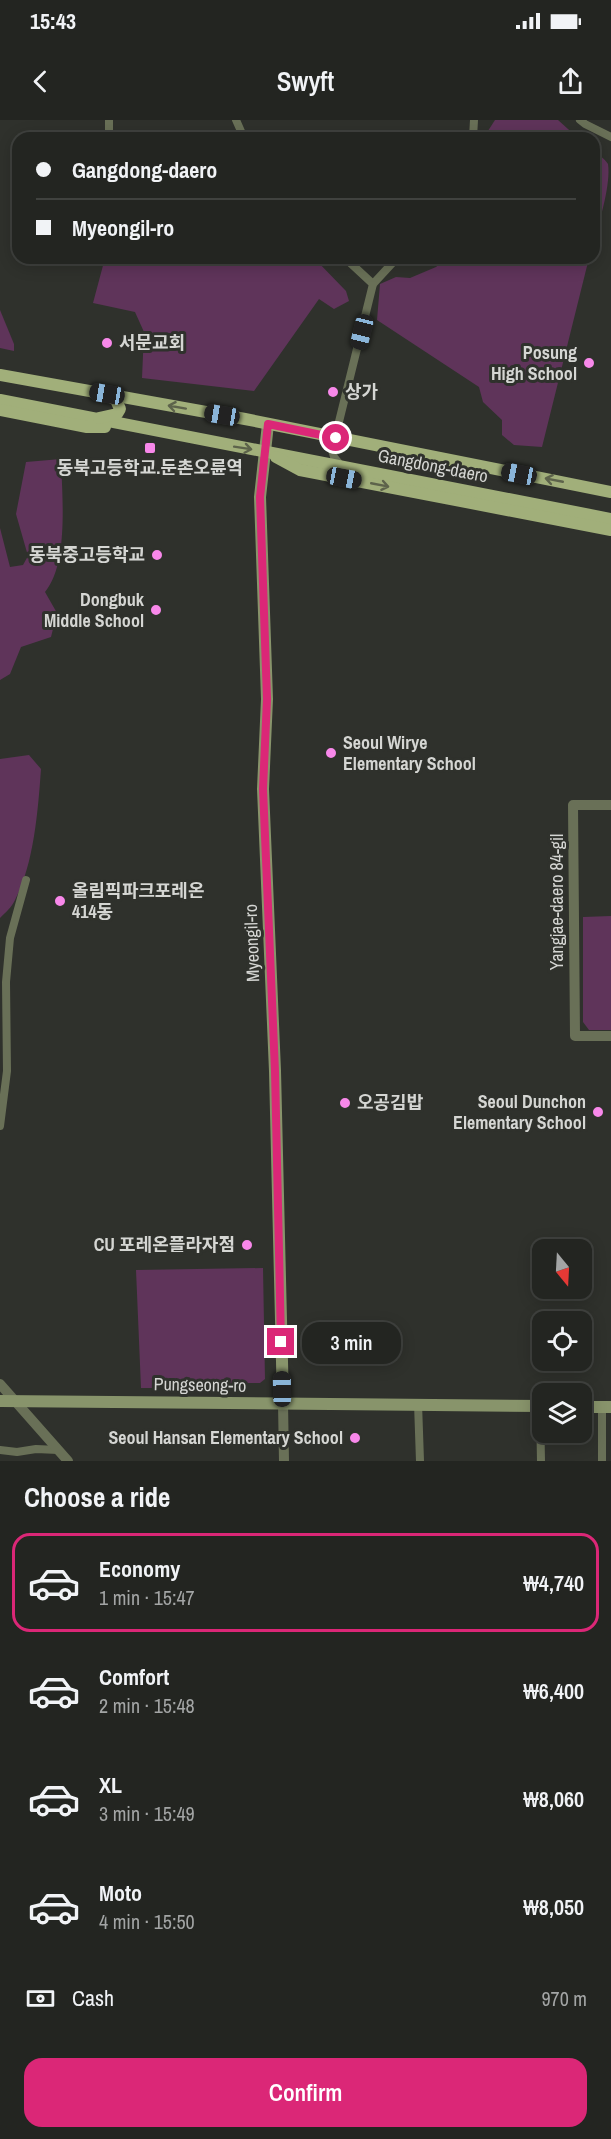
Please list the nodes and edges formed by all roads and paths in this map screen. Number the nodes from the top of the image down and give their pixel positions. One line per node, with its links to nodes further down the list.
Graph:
1 (580, 120): 2 (street)
2 (611, 137)
3 (351, 264): 5 (street)
4 (392, 264): 5 (street)
5 (373, 284): 13 (street)
6 (0, 375): 7 (main road, Gangdong-daero)
7 (107, 394): 10 (main road); 11 (main road, Gangdong-daero, one-way to 7)
8 (0, 400): 10 (main road, Gangdong-daero)
9 (0, 410): 12 (main road)
10 (92, 419): 12 (main road, Gangdong-daero)
11 (268, 424): 13 (main road, Gangdong-daero); 14 (main road, Myeongil-ro)
12 (137, 427): 14 (main road, Gangdong-daero, one-way to 14)
13 (336, 438): 15 (street); 16 (main road, Gangdong-daero, one-way to 13)
14 (264, 451): 15 (main road, Gangdong-daero); 18 (main road, one-way to 18); 27 (main road, Myeongil-ro)
15 (342, 467): 17 (main road, Gangdong-daero)
16 (611, 492)
17 (611, 519)
18 (611, 530)
19 (611, 805): 21 (street, Yangjae-daero 84-gil)
20 (26, 880): 22 (street)
21 (611, 1036)
22 (4, 1070): 23 (street)
23 (0, 1126)
24 (0, 1384): 26 (street)
25 (0, 1401): 26 (main road, Pungseong-ro)
26 (14, 1401): 27 (main road, Pungseong-ro); 33 (street)
27 (283, 1403): 28 (main road, Pungseong-ro); 35 (street, Myeongil-ro)
28 (418, 1403): 29 (main road, Pungseong-ro); 36 (street)
29 (532, 1406)
30 (606, 1407): 38 (street)
31 (541, 1443): 37 (street)
32 (0, 1450): 33 (street)
33 (58, 1450): 34 (street)
34 (68, 1461)
35 (284, 1461)
36 (420, 1461)
37 (541, 1461)
38 (602, 1461)

